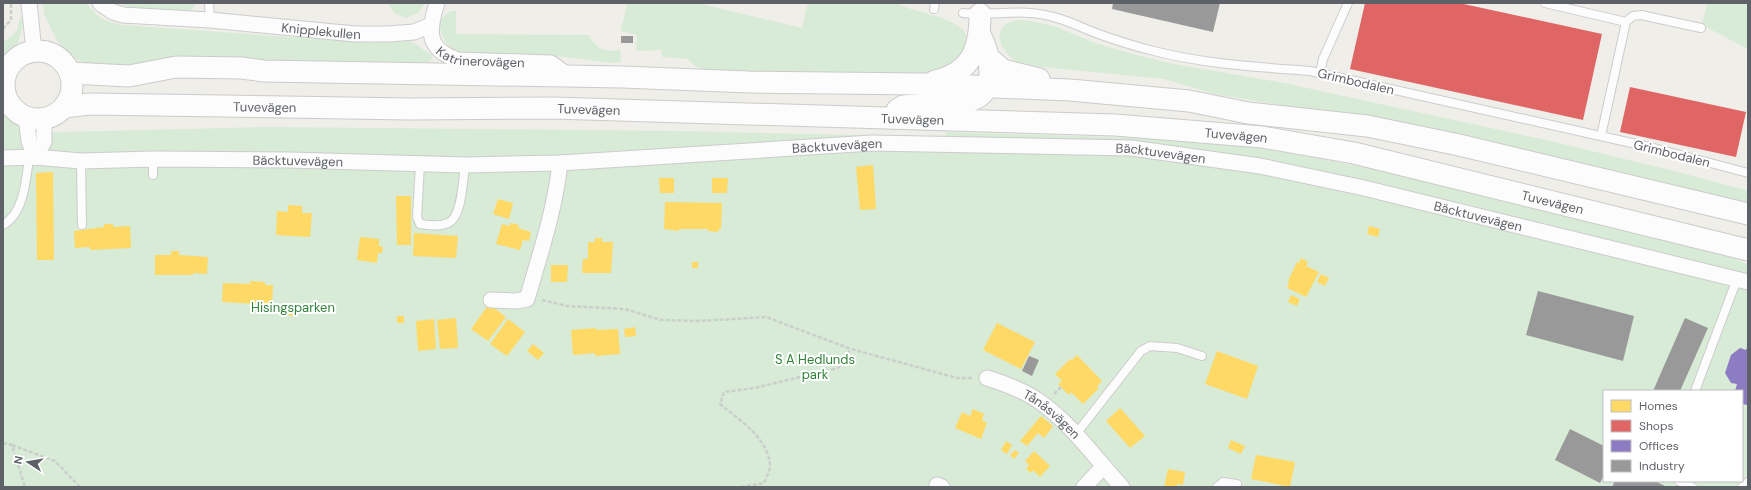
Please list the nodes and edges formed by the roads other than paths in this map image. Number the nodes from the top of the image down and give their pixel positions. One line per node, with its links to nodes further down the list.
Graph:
1 (29, 3): 12 (street)
2 (100, 3): 7 (street, Knipplekullen)
3 (209, 3): 7 (lane)
4 (437, 3): 10 (street, Katrinerovägen)
5 (1348, 3): 16 (lane)
6 (1545, 3): 9 (lane)
7 (210, 20): 10 (street, Knipplekullen)
8 (975, 20): 13 (main road); 16 (lane, Grimbodalen); 18 (main road)
9 (1626, 22): 11 (lane); 24 (lane)
10 (431, 25): 17 (street, Katrinerovägen)
11 (1701, 28)
12 (34, 51): 14 (main road); 15 (main road)
13 (990, 59): 19 (main road); 20 (main road)
14 (7, 64): 22 (main road)
15 (70, 73): 17 (main road, Tuvevägen); 21 (main road)
16 (1320, 73): 24 (lane, Grimbodalen)
17 (569, 76): 18 (main road, Tuvevägen)
18 (922, 84): 19 (main road, Tuvevägen)
19 (988, 86): 20 (main road, Tuvevägen); 23 (main road)
20 (1189, 101): 34 (main road, Tuvevägen)
21 (64, 107): 22 (main road, Tuvevägen); 23 (main road, Tuvevägen)
22 (22, 113): 26 (street)
23 (885, 118): 37 (main road, Tuvevägen)
24 (1601, 136): 32 (lane, Grimbodalen)
25 (3, 158): 26 (street, Bäcktuvevägen)
26 (32, 158): 28 (street, Bäcktuvevägen); 35 (lane)
27 (153, 159): 28 (street, Bäcktuvevägen); 30 (street, Bäcktuvevägen); 33 (lane)
28 (80, 160): 36 (lane)
29 (560, 163): 31 (street, Bäcktuvevägen); 38 (street, Bäcktuvevägen); 39 (street)
30 (420, 164): 31 (street, Bäcktuvevägen); 31 (lane)
31 (465, 165)
32 (1748, 173)
33 (153, 175)
34 (1748, 214)
35 (3, 225)
36 (82, 225)
37 (1748, 250)
38 (1742, 280): 42 (lane)
39 (491, 300)
40 (1202, 356): 43 (lane)
41 (988, 378): 43 (street, Tånåsvägen)
42 (1695, 390)
43 (1076, 434): 44 (street, Tånåsvägen)
44 (1103, 467): 48 (street); 49 (street, Tånåsvägen)
45 (1681, 482): 51 (lane)
46 (1748, 482): 52 (lane)
47 (1237, 484): 50 (lane)
48 (1084, 487)
49 (1122, 487)
50 (1217, 487)
51 (1692, 487)
52 (1742, 487)

